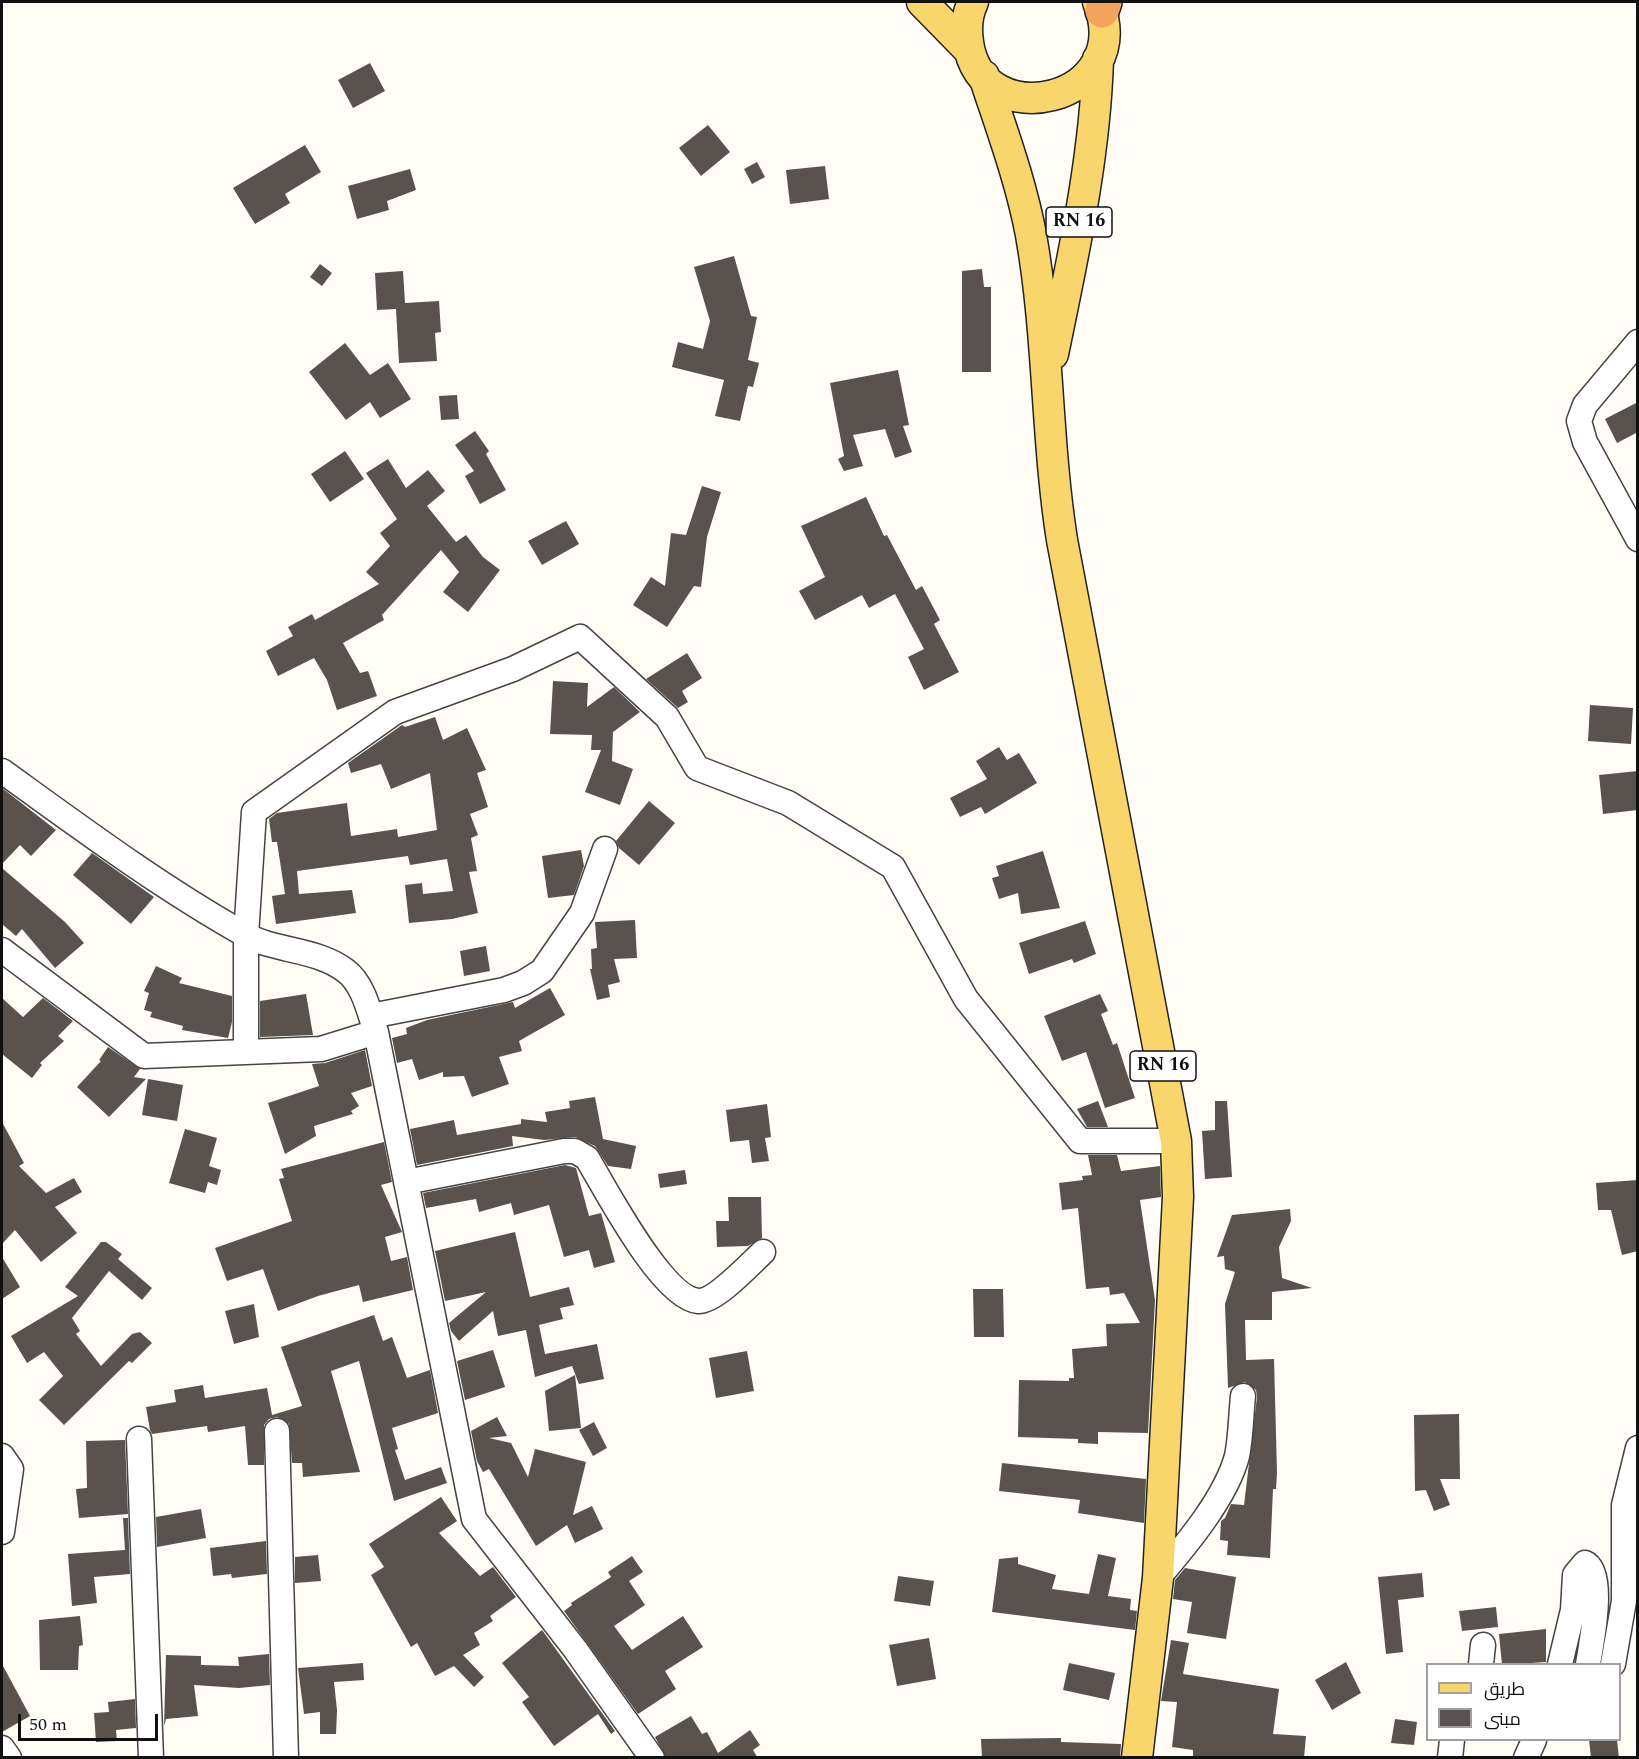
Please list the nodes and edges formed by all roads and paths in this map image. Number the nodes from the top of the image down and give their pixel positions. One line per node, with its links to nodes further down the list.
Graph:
1 (922, 2): 4 (main road)
2 (973, 2): 4 (main road)
3 (1102, 5): 5 (main road)
4 (969, 50): 6 (main road)
5 (1098, 59): 6 (main road); 8 (main road, RN 16)
6 (984, 76): 8 (main road, RN 16)
7 (1638, 342): 9 (street)
8 (1048, 383): 16 (main road, RN 16)
9 (1638, 539)
10 (2, 771): 12 (street)
11 (605, 849): 14 (street)
12 (246, 936): 14 (street); 15 (street); 16 (street)
13 (2, 950): 15 (street)
14 (374, 1024): 15 (street); 17 (street)
15 (246, 1052)
16 (1176, 1142): 25 (main road, RN 16)
17 (406, 1182): 18 (street); 35 (street)
18 (763, 1252)
19 (1243, 1396): 25 (street)
20 (277, 1431): 34 (street)
21 (139, 1439): 33 (street)
22 (1638, 1448): 28 (street)
23 (2, 1456): 24 (street)
24 (2, 1532)
25 (1158, 1578): 36 (main road, RN 16)
26 (1561, 1663): 27 (street)
27 (1588, 1663)
28 (1613, 1663)
29 (1452, 1741): 37 (street)
30 (1534, 1741): 38 (street)
31 (2, 1748): 32 (street)
32 (9, 1758)
33 (151, 1758)
34 (286, 1758)
35 (652, 1758)
36 (1137, 1758)
37 (1450, 1758)
38 (1526, 1758)

